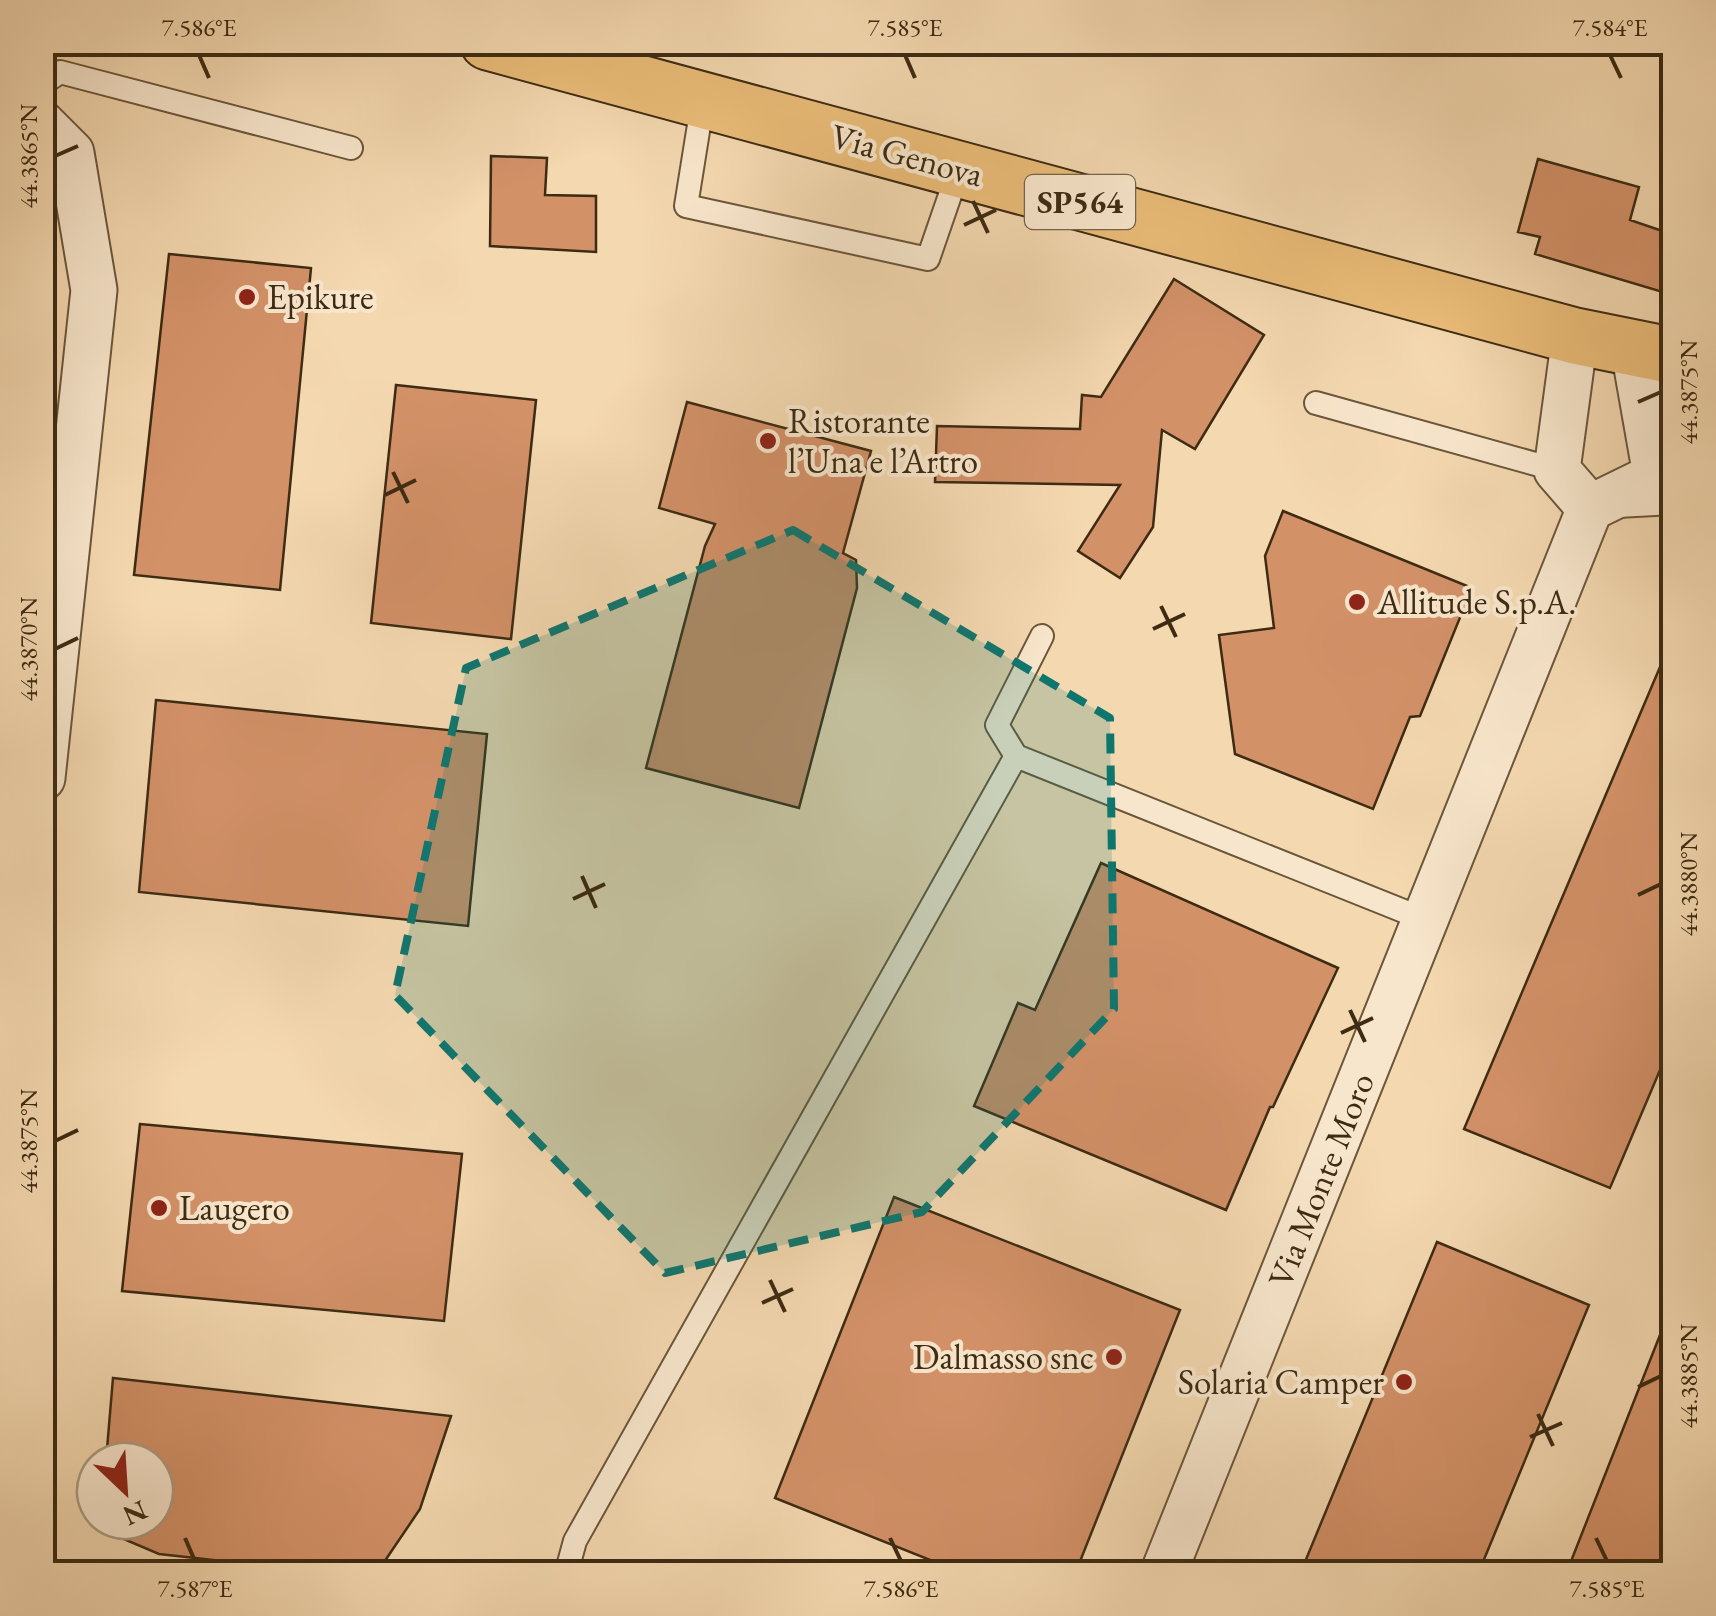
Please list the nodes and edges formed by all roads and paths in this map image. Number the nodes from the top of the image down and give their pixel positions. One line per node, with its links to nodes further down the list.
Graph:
1 (488, 42): 3 (main road, Via Genova / SP564)
2 (42, 84): 5 (lane)
3 (703, 100): 6 (main road, Via Genova / SP564); 6 (lane)
4 (42, 124): 15 (street)
5 (351, 148)
6 (958, 169): 7 (main road, Via Genova / SP564)
7 (1575, 336): 8 (main road, Via Genova / SP564); 10 (street)
8 (1654, 353): 11 (street)
9 (1316, 403): 10 (lane)
10 (1557, 470): 12 (street)
11 (1668, 482): 12 (street)
12 (1590, 508): 16 (street, Via Monte Moro)
13 (1042, 636): 14 (lane)
14 (1016, 756): 16 (lane); 17 (lane)
15 (42, 778)
16 (1426, 920): 18 (street, Via Monte Moro)
17 (566, 1574)
18 (1163, 1574)

